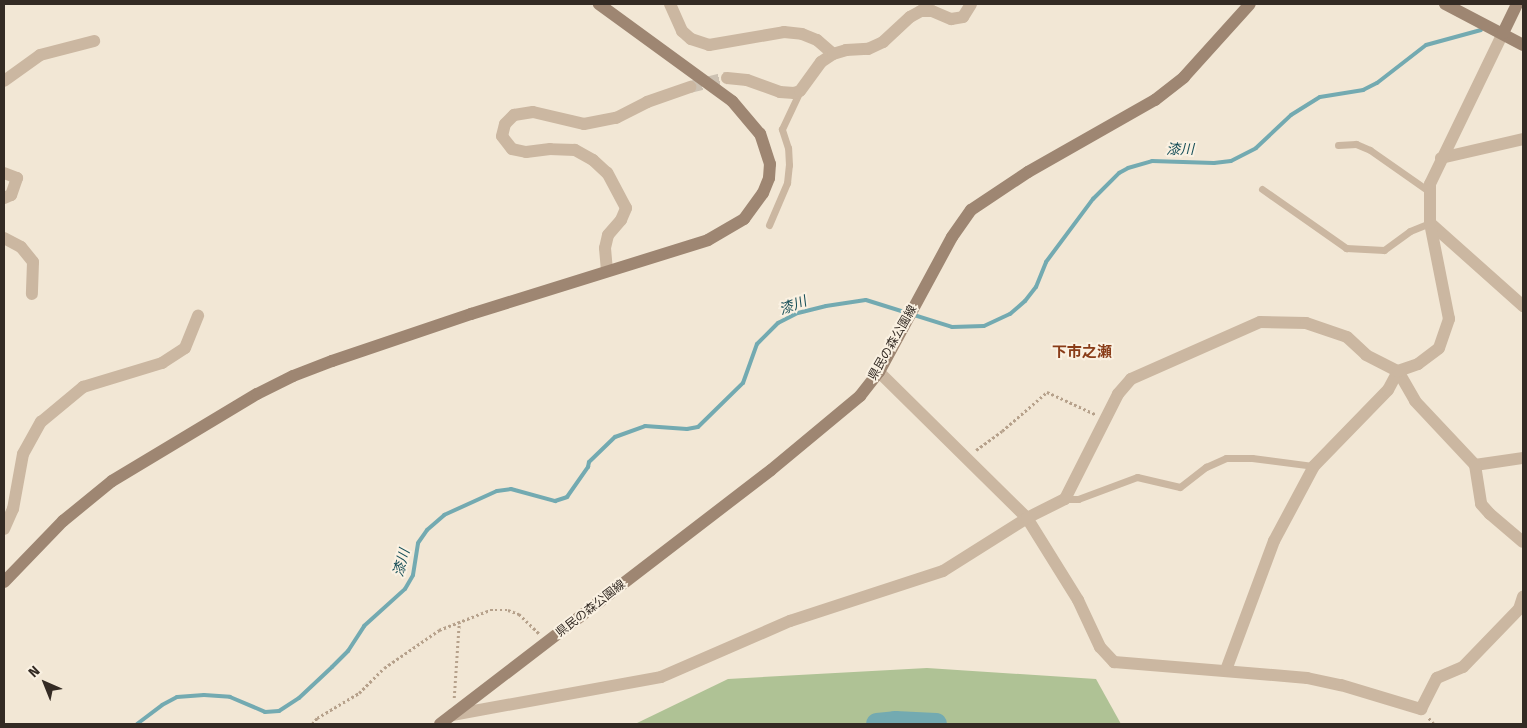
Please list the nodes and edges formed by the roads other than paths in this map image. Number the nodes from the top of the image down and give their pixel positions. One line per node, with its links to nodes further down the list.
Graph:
1 (599, 4): 25 (street)
2 (670, 4): 10 (street)
3 (970, 4): 10 (street)
4 (1250, 4): 29 (street, 県民の森公園線)
5 (1445, 4): 7 (street)
6 (1517, 4): 7 (street)
7 (1503, 33): 9 (street); 17 (street)
8 (94, 41): 12 (street)
9 (1523, 45)
10 (833, 54): 14 (street)
11 (727, 78): 14 (street)
12 (4, 81)
13 (690, 87): 25 (street)
14 (800, 91): 23 (lane)
15 (1523, 138): 17 (street)
16 (1338, 145): 20 (lane)
17 (1441, 158): 20 (street)
18 (4, 173): 21 (street)
19 (1262, 189): 22 (lane)
20 (1430, 192): 22 (street)
21 (4, 198)
22 (1430, 223): 27 (street); 30 (street)
23 (769, 225)
24 (4, 238): 26 (street)
25 (606, 271): 38 (street)
26 (32, 294)
27 (1523, 306)
28 (198, 316): 36 (street)
29 (879, 372): 35 (street); 41 (street, 県民の森公園線)
30 (1398, 372): 32 (street); 33 (street); 34 (street)
31 (1523, 458): 32 (street)
32 (1475, 465): 37 (street)
33 (1314, 466): 34 (lane); 40 (street)
34 (1065, 498): 35 (street)
35 (1027, 518): 40 (street); 41 (street)
36 (4, 529)
37 (1523, 542)
38 (4, 582)
39 (1523, 597): 40 (street)
40 (1226, 670)
41 (452, 715): 42 (street, 県民の森公園線)
42 (440, 724)

